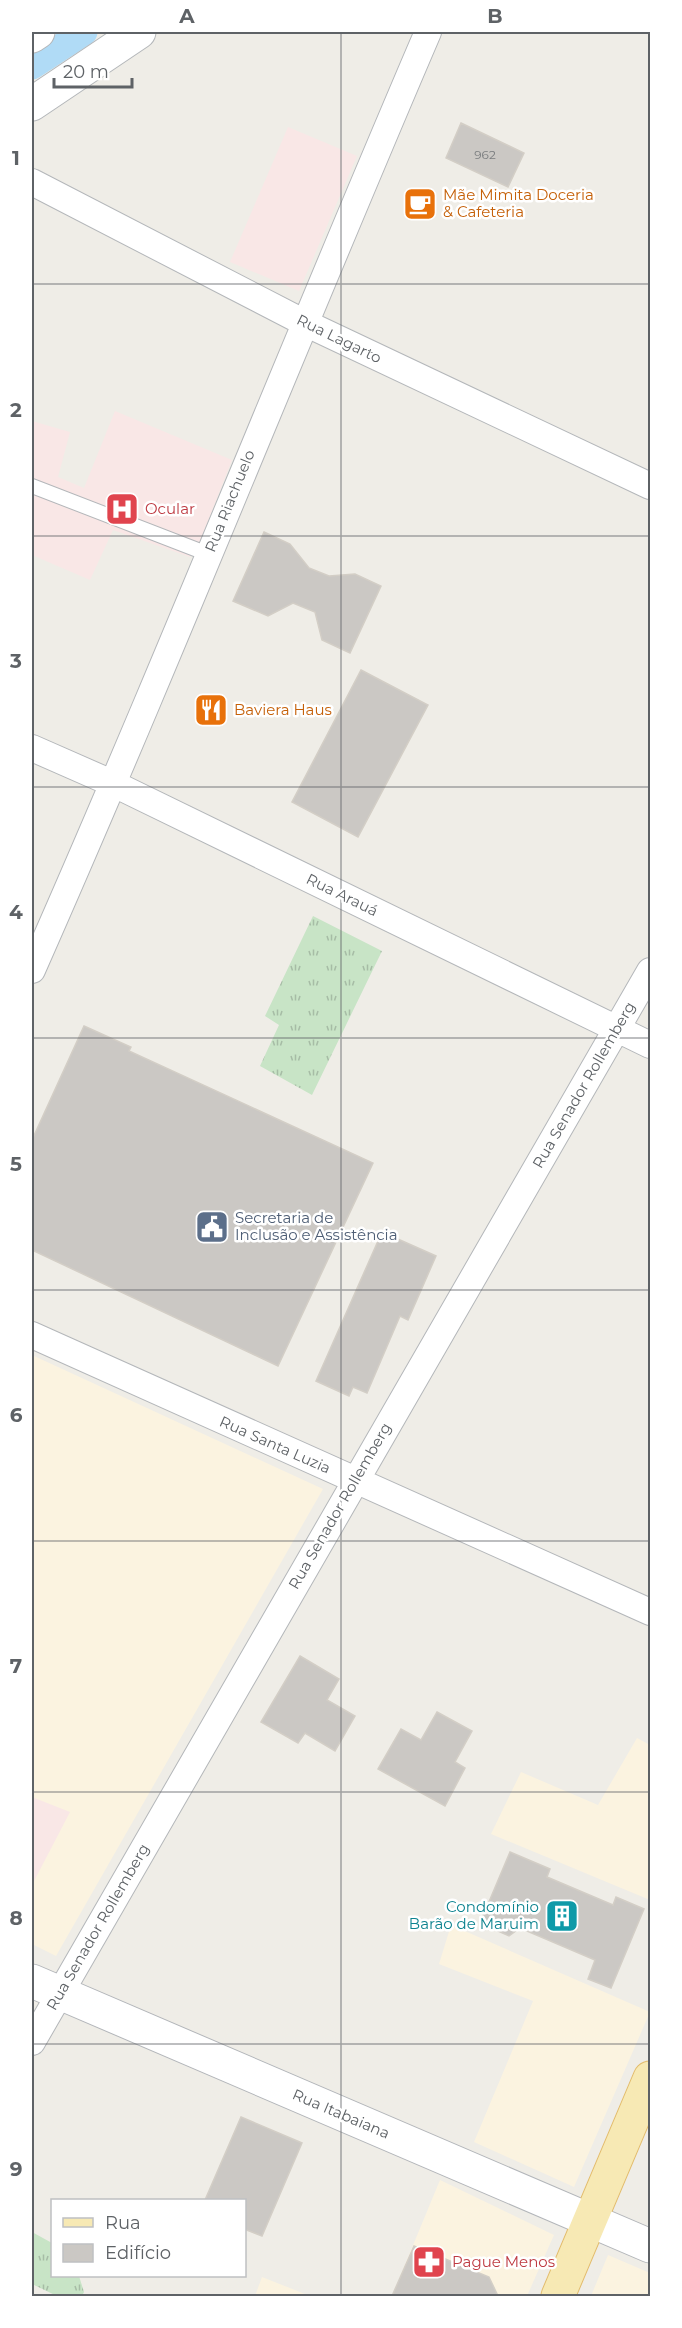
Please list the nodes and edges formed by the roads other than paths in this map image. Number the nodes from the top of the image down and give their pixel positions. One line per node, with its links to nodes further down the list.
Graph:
1 (38, 32): 4 (main road)
2 (140, 32): 5 (main road)
3 (428, 32): 7 (street, Rua Riachuelo)
4 (32, 36)
5 (32, 104)
6 (32, 182): 7 (street, Rua Lagarto)
7 (303, 322): 9 (street, Rua Lagarto); 10 (street, Rua Riachuelo)
8 (32, 486): 10 (lane)
9 (651, 486)
10 (208, 554): 12 (street, Rua Riachuelo)
11 (32, 747): 12 (street, Rua Arauá)
12 (114, 784): 13 (street, Rua Riachuelo); 15 (street, Rua Arauá)
13 (32, 970)
14 (651, 971): 15 (street, Rua Senador Rollemberg)
15 (616, 1029): 16 (street, Rua Arauá); 18 (street, Rua Senador Rollemberg)
16 (651, 1045)
17 (32, 1335): 18 (street, Rua Santa Luzia)
18 (354, 1481): 19 (street, Rua Santa Luzia); 20 (street, Rua Senador Rollemberg)
19 (651, 1612)
20 (46, 1988): 21 (street, Rua Senador Rollemberg); 23 (main road, Rua Itabaiana)
21 (32, 2042)
22 (651, 2078): 23 (main road)
23 (591, 2221): 24 (main road, Rua Itabaiana); 25 (main road)
24 (651, 2246)
25 (558, 2296)

